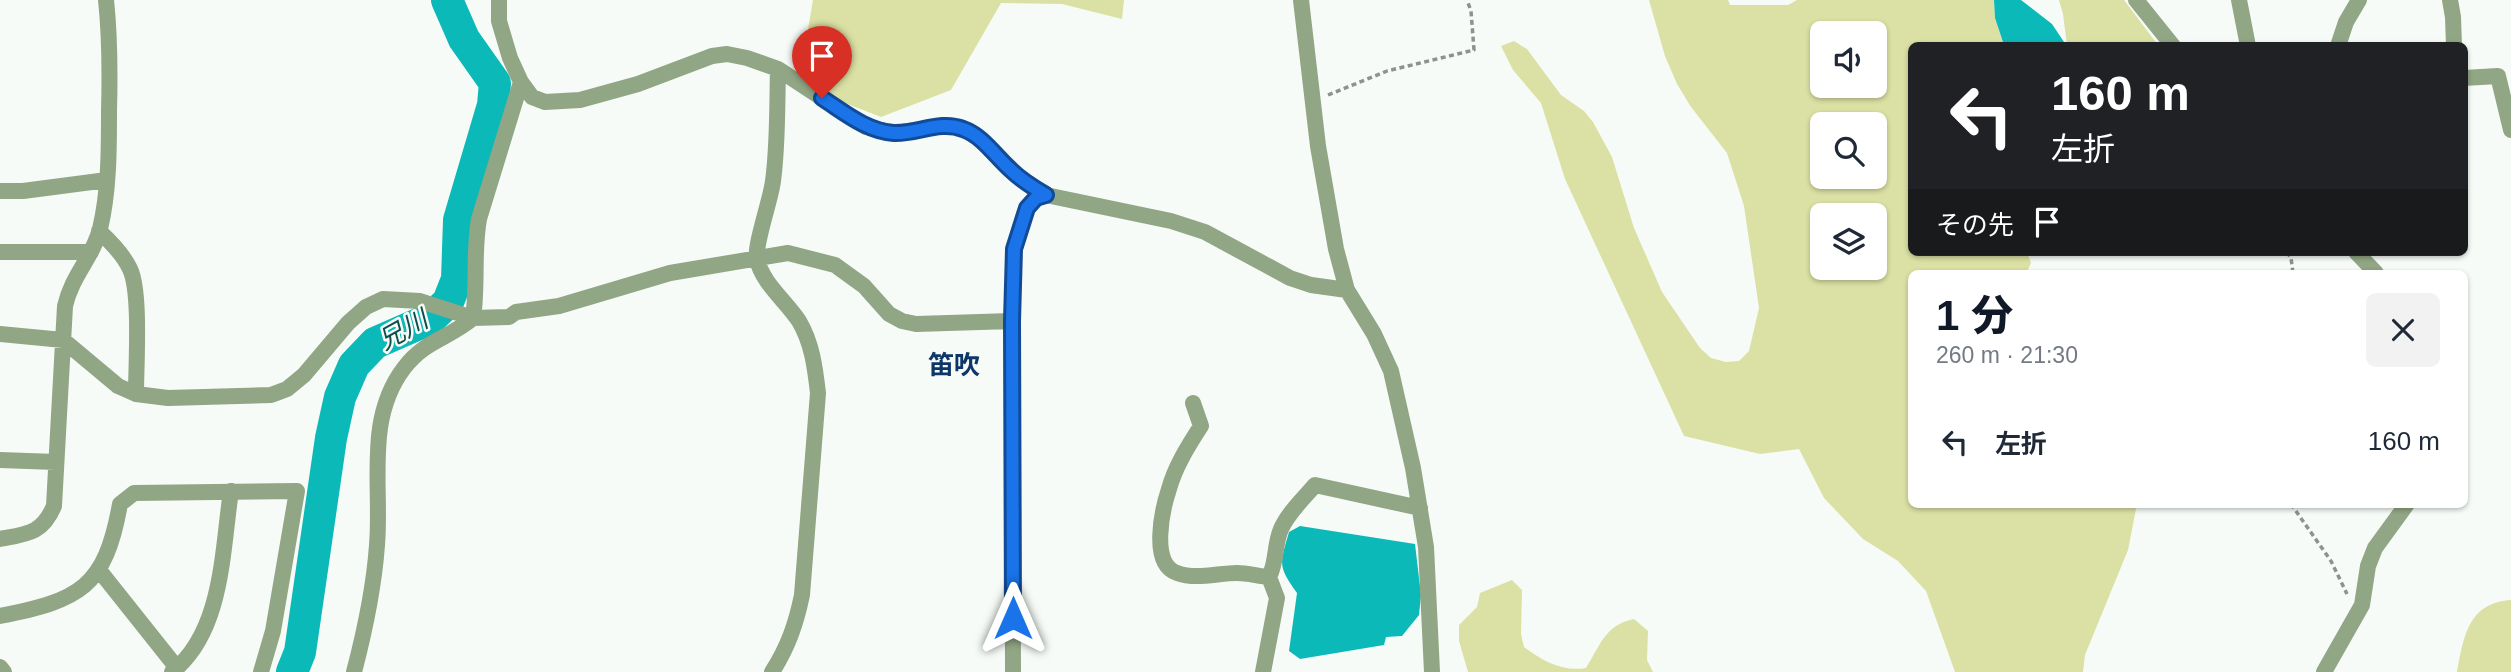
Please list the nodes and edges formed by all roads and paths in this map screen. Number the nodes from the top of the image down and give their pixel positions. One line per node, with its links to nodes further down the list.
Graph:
1 (106, 0): 18 (street)
2 (499, 0): 15 (street)
3 (1301, 0): 16 (street)
4 (1467, 0): 16 (path)
5 (2136, 0): 9 (street)
6 (2239, 0): 10 (street)
7 (2359, 0): 11 (street)
8 (2450, 0): 12 (street)
9 (2170, 42)
10 (2247, 42)
11 (2339, 42)
12 (2454, 42)
13 (778, 69): 15 (street); 20 (street); 25 (street)
14 (2468, 78): 17 (street)
15 (521, 82): 28 (street)
16 (1313, 100): 27 (street)
17 (2511, 130)
18 (107, 180): 19 (street); 21 (street)
19 (0, 191)
20 (1046, 195): 27 (street); 29 (street)
21 (99, 231): 23 (street); 32 (street)
22 (0, 252): 23 (street)
23 (91, 252): 31 (street)
24 (2361, 256): 26 (street)
25 (757, 259): 28 (street); 29 (street); 50 (street)
26 (2373, 270)
27 (1346, 290): 39 (street)
28 (467, 316): 32 (street); 49 (street)
29 (1012, 321): 51 (street)
30 (0, 334): 31 (street)
31 (63, 340): 32 (street); 35 (street)
32 (136, 394)
33 (1193, 403): 42 (street)
34 (0, 460): 35 (street)
35 (56, 462): 40 (street)
36 (231, 491): 41 (street); 46 (street); 48 (street)
37 (2294, 508): 44 (path)
38 (2404, 508): 44 (street)
39 (1420, 509): 42 (street); 53 (street)
40 (0, 539)
41 (99, 570): 43 (street); 46 (street)
42 (1269, 577): 52 (street)
43 (0, 616)
44 (2356, 618): 54 (street)
45 (0, 667): 47 (street)
46 (174, 670)
47 (4, 672)
48 (261, 672)
49 (354, 672)
50 (772, 672)
51 (1013, 672)
52 (1262, 672)
53 (1432, 672)
54 (2325, 672)

